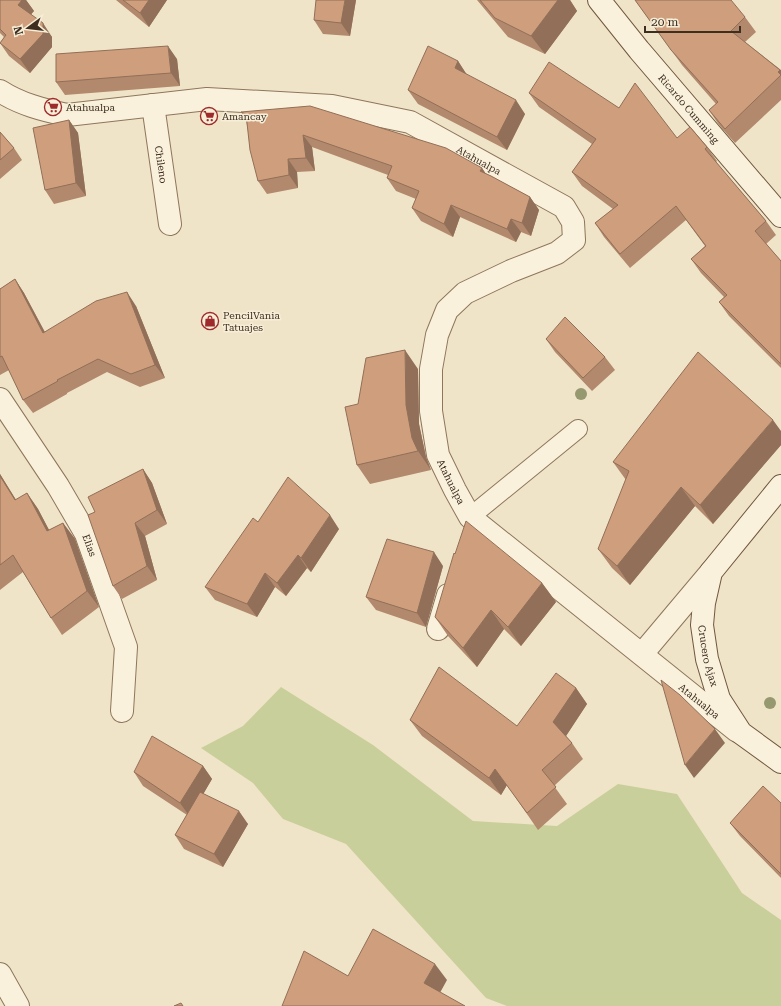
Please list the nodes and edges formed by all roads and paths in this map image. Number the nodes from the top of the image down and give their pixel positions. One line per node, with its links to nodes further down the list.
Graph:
1 (599, 0): 4 (street, Ricardo Cumming)
2 (0, 91): 3 (street, Atahualpa)
3 (153, 105): 5 (street, Chileno); 9 (street, Atahualpa)
4 (781, 216)
5 (170, 224)
6 (0, 399): 15 (street, Elias)
7 (578, 429): 9 (lane)
8 (781, 486): 11 (street, Crucero Ajax)
9 (470, 517): 10 (street); 14 (street, Atahualpa)
10 (464, 539)
11 (711, 572): 14 (street, Crucero Ajax); 16 (street, Crucero Ajax)
12 (453, 577): 13 (street)
13 (438, 629)
14 (642, 654): 16 (street, Atahualpa)
15 (122, 711)
16 (741, 733): 17 (street, Atahualpa)
17 (781, 762)
18 (0, 974): 19 (street)
19 (18, 1006)

